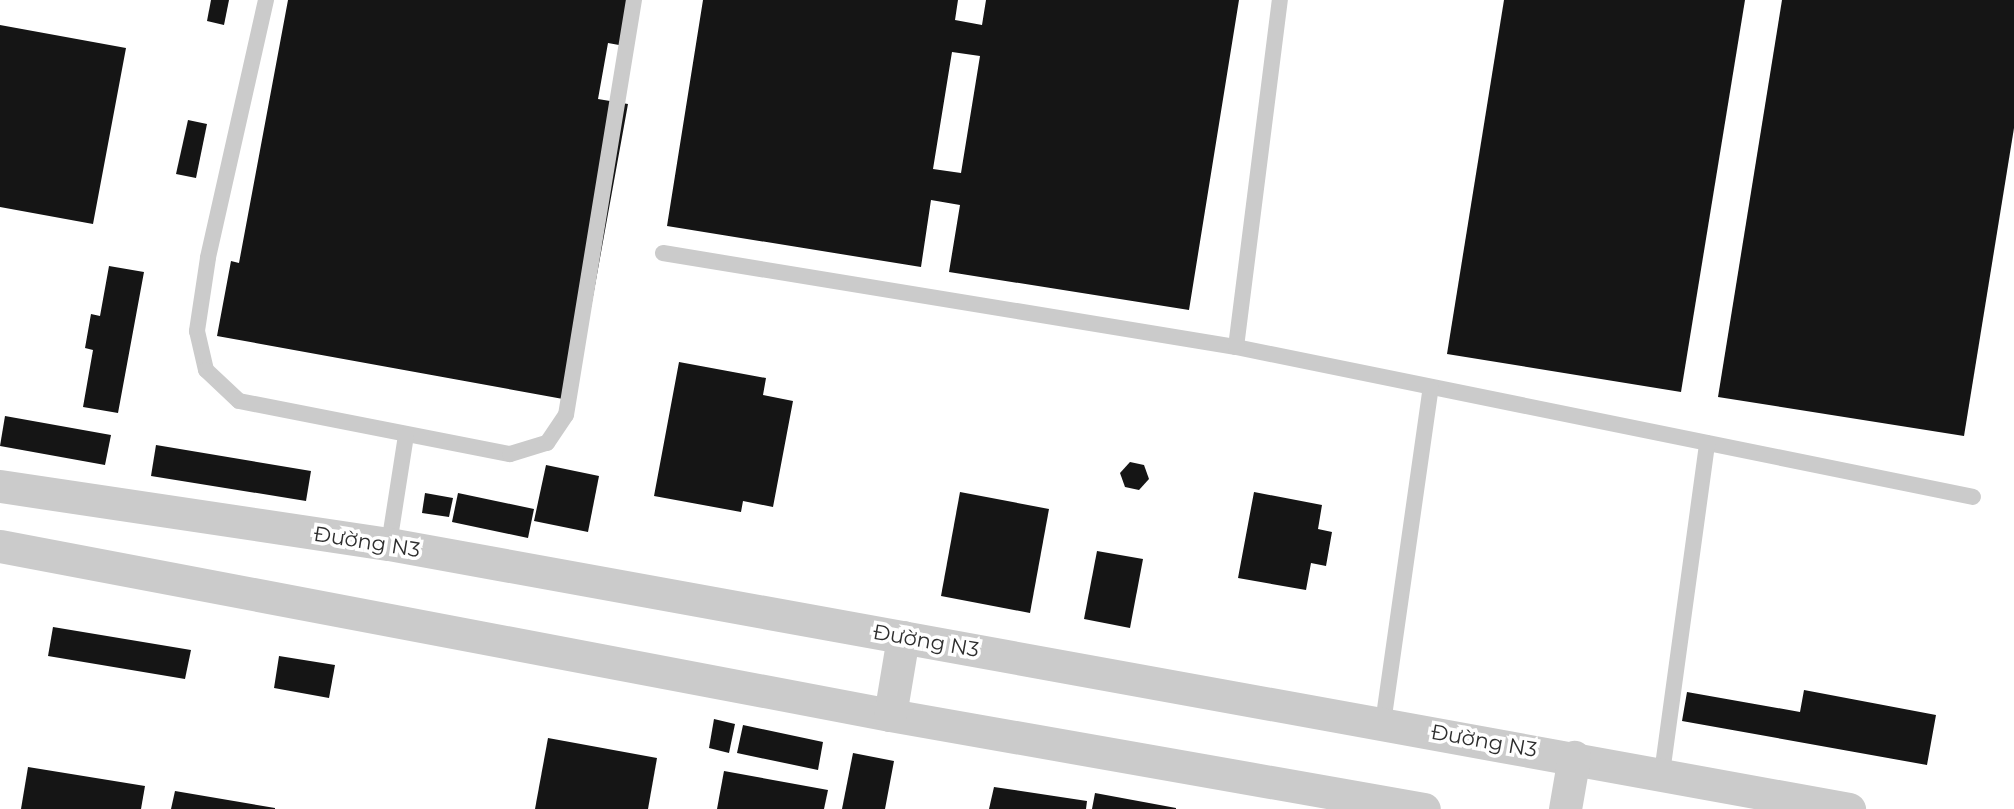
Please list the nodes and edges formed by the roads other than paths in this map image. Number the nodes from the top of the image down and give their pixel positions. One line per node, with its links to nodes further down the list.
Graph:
1 (266, 0): 7 (lane)
2 (634, 0): 7 (lane)
3 (1280, 0): 5 (lane)
4 (663, 253): 5 (lane)
5 (1236, 347): 6 (lane)
6 (1430, 387): 8 (lane); 15 (lane)
7 (406, 436): 11 (lane)
8 (1707, 443): 10 (lane); 17 (lane)
9 (0, 486): 11 (street, Đường N3)
10 (1973, 496)
11 (389, 544): 13 (street, Đường N3)
12 (0, 546): 14 (street)
13 (903, 637): 14 (street); 15 (street, Đường N3)
14 (890, 715): 19 (street)
15 (1383, 723): 16 (street, Đường N3)
16 (1574, 757): 17 (street, Đường N3); 20 (street)
17 (1661, 773): 18 (street, Đường N3)
18 (1767, 801): 21 (street, Đường N3)
19 (1424, 809)
20 (1565, 809)
21 (1849, 809)

